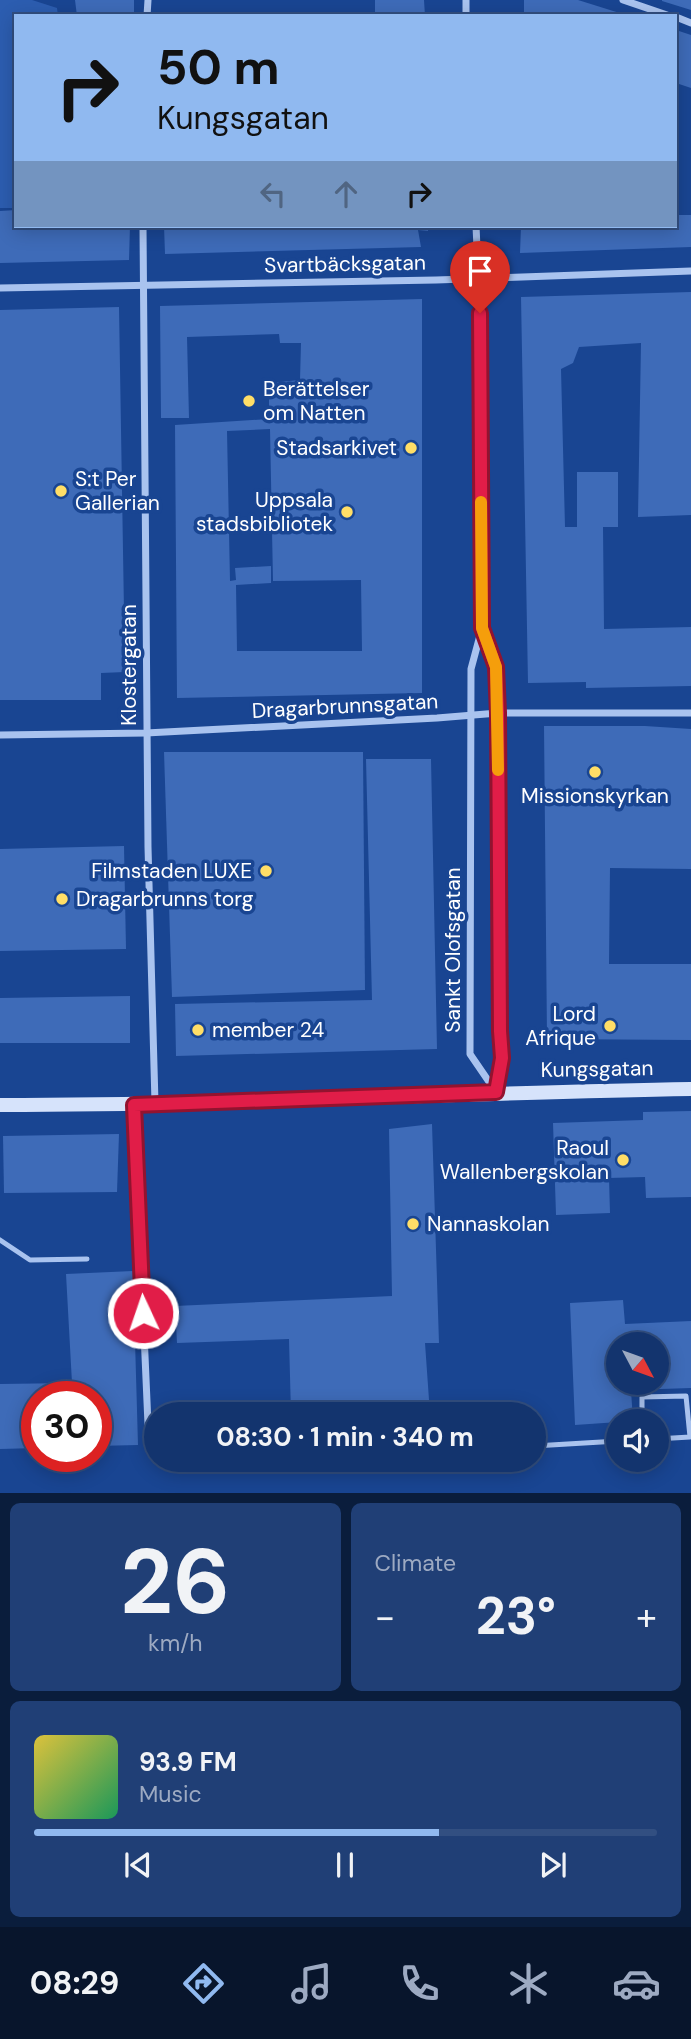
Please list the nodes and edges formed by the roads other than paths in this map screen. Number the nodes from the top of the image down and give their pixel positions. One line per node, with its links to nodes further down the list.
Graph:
1 (623, 0): 2 (street)
2 (664, 14)
3 (143, 228): 7 (street, Klostergatan)
4 (476, 228): 6 (street, Sankt Olofsgatan)
5 (691, 271): 6 (street, Svartbäcksgatan)
6 (479, 277): 7 (street, Svartbäcksgatan); 9 (street, Sankt Olofsgatan)
7 (144, 285): 8 (street, Svartbäcksgatan); 13 (street, Klostergatan)
8 (0, 288)
9 (482, 628): 10 (street, Sankt Olofsgatan); 12 (street, Sankt Olofsgatan)
10 (498, 713): 11 (street, Dragarbrunnsgatan); 12 (street, Dragarbrunnsgatan); 16 (street, Sankt Olofsgatan)
11 (691, 713)
12 (471, 716): 13 (street, Dragarbrunnsgatan); 16 (street, Sankt Olofsgatan)
13 (146, 733): 14 (street, Dragarbrunnsgatan); 17 (street, Klostergatan)
14 (0, 736)
15 (691, 1089): 16 (main road, Kungsgatan)
16 (496, 1092): 17 (main road, Kungsgatan)
17 (155, 1104): 19 (main road, Kungsgatan)
18 (0, 1105): 19 (main road, Kungsgatan)
19 (134, 1105): 22 (street)
20 (0, 1240): 21 (lane)
21 (87, 1259)
22 (147, 1402)
23 (642, 1409): 24 (lane)
24 (669, 1438)
25 (606, 1442): 26 (lane)
26 (546, 1445)

